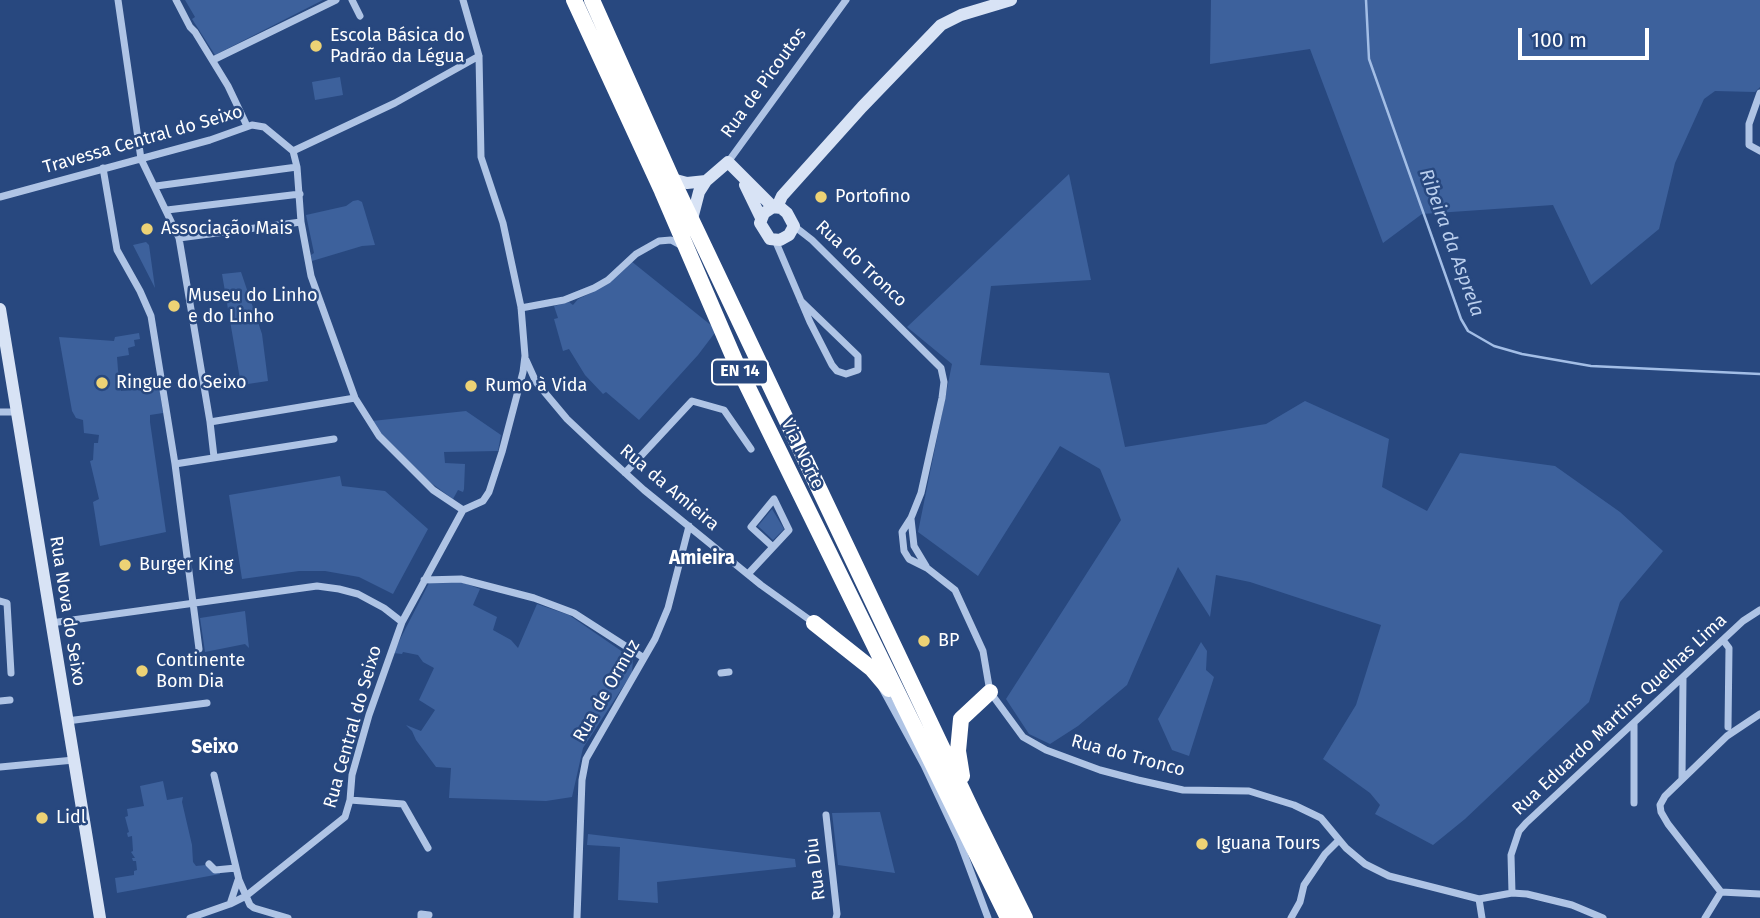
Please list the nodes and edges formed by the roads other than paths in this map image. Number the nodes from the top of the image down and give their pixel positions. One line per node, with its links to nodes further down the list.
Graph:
1 (118, 0): 17 (street)
2 (176, 0): 12 (street)
3 (336, 0): 12 (street)
4 (352, 0): 10 (street)
5 (463, 0): 11 (street, Rua Central do Seixo)
6 (575, 0): 35 (highway, Via Norte / EN 14)
7 (592, 0): 22 (highway, Via Norte / EN 14)
8 (846, 0): 18 (street, Rua de Picoutos)
9 (1011, 0): 27 (street)
10 (360, 16)
11 (479, 56): 15 (street); 37 (street, Rua Central do Seixo)
12 (213, 60): 14 (street)
13 (1760, 93): 16 (street)
14 (247, 126): 15 (street, Travessa Central do Seixo); 17 (street, Travessa Central do Seixo)
15 (293, 151): 19 (street)
16 (1760, 151)
17 (141, 159): 20 (street, Travessa Central do Seixo); 24 (street)
18 (727, 162): 21 (street, Rua do Tronco); 23 (street, Rua de Picoutos)
19 (298, 167): 24 (street); 25 (street)
20 (103, 168): 26 (street, Travessa Central do Seixo); 49 (street)
21 (742, 178): 27 (street, Rua do Tronco); 29 (street, Rua do Tronco)
22 (672, 179): 23 (street); 30 (highway, Via Norte / EN 14)
23 (706, 181): 30 (street, Rua de Picoutos)
24 (156, 186): 28 (street)
25 (300, 194): 28 (street); 31 (street)
26 (0, 197)
27 (775, 207): 29 (street); 32 (street, Rua do Tronco)
28 (167, 210): 33 (street)
29 (761, 218): 34 (street, Rua do Tronco)
30 (692, 219): 73 (highway, Via Norte / EN 14)
31 (302, 222): 33 (street); 42 (street)
32 (794, 226): 34 (street, Rua do Tronco); 68 (street, Rua do Tronco)
33 (179, 238): 45 (street)
34 (775, 240): 36 (street)
35 (683, 246): 37 (street); 78 (highway, Via Norte / EN 14)
36 (801, 301): 36 (street)
37 (521, 308): 39 (street, Rua Central do Seixo)
38 (0, 309): 44 (street, Rua Nova do Seixo)
39 (525, 356): 40 (street, Rua da Amieira); 41 (street, Rua Central do Seixo)
40 (536, 382): 41 (street); 50 (street, Rua da Amieira)
41 (520, 388): 51 (street, Rua Central do Seixo)
42 (355, 398): 45 (street); 51 (street)
43 (0, 412): 44 (street)
44 (17, 412): 60 (street, Rua Nova do Seixo)
45 (210, 422): 48 (street)
46 (334, 439): 48 (street)
47 (751, 449): 50 (street)
48 (214, 457): 49 (street)
49 (175, 464): 57 (street)
50 (625, 472): 52 (street, Rua da Amieira)
51 (463, 510): 55 (street, Rua Central do Seixo)
52 (689, 526): 54 (street, Rua da Amieira); 64 (street, Rua de Ormuz)
53 (773, 547): 53 (street); 54 (street)
54 (748, 574): 61 (street, Rua da Amieira)
55 (424, 580): 59 (street, Rua Central do Seixo); 64 (street)
56 (0, 601): 66 (street)
57 (193, 603): 59 (street); 60 (street); 63 (street)
58 (1760, 610): 62 (street, Rua Eduardo Martins Quelhas Lima)
59 (402, 622): 83 (street, Rua Central do Seixo)
60 (51, 623): 75 (street, Rua Nova do Seixo)
61 (814, 623): 65 (highway)
62 (1723, 640): 67 (street, Rua Eduardo Martins Quelhas Lima); 77 (street)
63 (199, 649)
64 (644, 658): 102 (street, Rua de Ormuz)
65 (872, 669): 78 (highway); 104 (street)
66 (12, 673)
67 (1684, 678): 76 (street, Rua Eduardo Martins Quelhas Lima); 82 (street)
68 (990, 692): 74 (highway); 87 (street, Rua do Tronco)
69 (10, 700): 70 (street)
70 (0, 701)
71 (207, 703): 75 (street)
72 (1760, 714): 82 (street)
73 (927, 716): 74 (highway); 86 (highway, Via Norte / EN 14)
74 (961, 719): 86 (highway)
75 (67, 721): 79 (street, Rua Nova do Seixo)
76 (1634, 724): 84 (street); 94 (street, Rua Eduardo Martins Quelhas Lima)
77 (1728, 727)
78 (920, 738): 91 (highway, Via Norte / EN 14)
79 (74, 760): 80 (street); 99 (street, Rua Nova do Seixo)
80 (0, 767)
81 (214, 775): 90 (street)
82 (1682, 778): 93 (street)
83 (350, 800): 88 (street); 96 (street, Rua Central do Seixo)
84 (1634, 803)
85 (826, 816): 103 (street, Rua Diu)
86 (974, 816): 107 (highway, Via Norte / EN 14)
87 (1339, 840): 97 (street, Rua do Tronco); 108 (street)
88 (428, 848)
89 (209, 864): 90 (street)
90 (236, 868): 92 (street)
91 (985, 873): 105 (highway); 106 (highway, Via Norte / EN 14)
92 (239, 880): 96 (street); 98 (street)
93 (1721, 892): 95 (street); 111 (street)
94 (1512, 893): 97 (street, Rua do Tronco); 110 (street, Rua do Tronco)
95 (1760, 894)
96 (246, 896): 98 (street, Rua Central do Seixo); 101 (street)
97 (1479, 899): 109 (street)
98 (230, 904): 100 (street, Rua Central do Seixo)
99 (100, 918)
100 (190, 918)
101 (288, 918)
102 (577, 918)
103 (836, 918)
104 (988, 918)
105 (998, 918)
106 (1008, 918)
107 (1025, 918)
108 (1291, 918)
109 (1482, 918)
110 (1603, 918)
111 (1705, 918)

